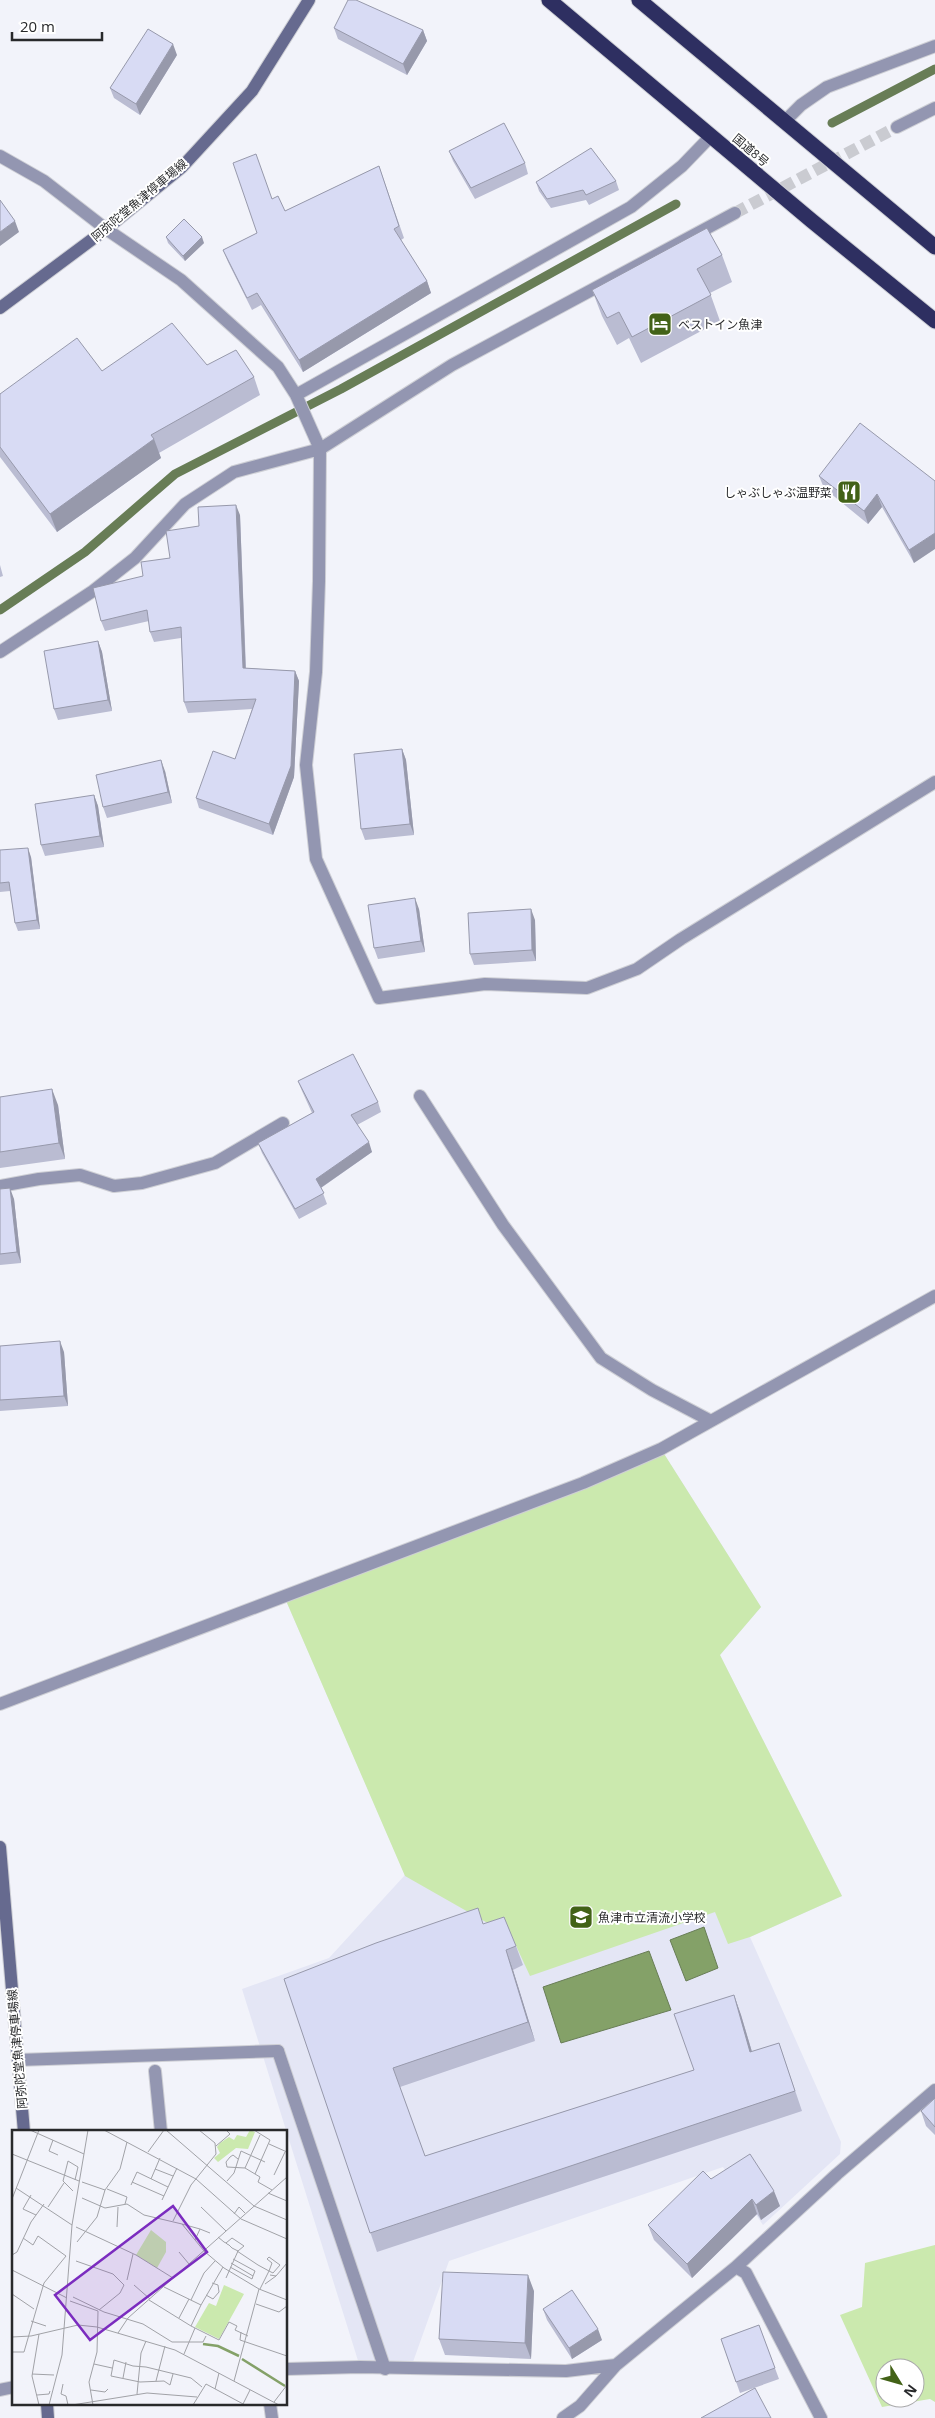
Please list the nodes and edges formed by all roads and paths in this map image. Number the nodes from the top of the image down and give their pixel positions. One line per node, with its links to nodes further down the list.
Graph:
1 (309, 0): 11 (main road, 阿弥陀堂魚津停車場線)
2 (549, 0): 8 (highway, 国道8号)
3 (639, 0): 6 (highway)
4 (935, 46): 6 (street)
5 (935, 108): 7 (street)
6 (784, 122): 12 (highway)
7 (897, 127)
8 (711, 136): 14 (highway, 国道8号); 15 (street)
9 (0, 156): 11 (street)
10 (735, 213): 16 (street)
11 (106, 229): 13 (main road, 阿弥陀堂魚津停車場線); 15 (street)
12 (935, 247)
13 (0, 308)
14 (935, 321)
15 (296, 395): 16 (street)
16 (320, 449): 17 (street); 18 (street)
17 (0, 652)
18 (935, 782)
19 (420, 1096): 23 (street)
20 (283, 1123): 21 (street)
21 (0, 1186)
22 (935, 1296): 23 (street)
23 (711, 1421): 24 (street)
24 (0, 1704)
25 (0, 1847): 26 (main road, 阿弥陀堂魚津停車場線)
26 (18, 2060): 29 (main road, 阿弥陀堂魚津停車場線); 34 (street)
27 (155, 2071): 30 (street)
28 (935, 2090): 31 (street)
29 (24, 2130)
30 (161, 2130)
31 (736, 2266): 32 (street); 36 (street)
32 (616, 2365): 34 (street); 35 (street)
33 (288, 2369): 34 (street)
34 (386, 2369)
35 (563, 2418)
36 (821, 2418)

